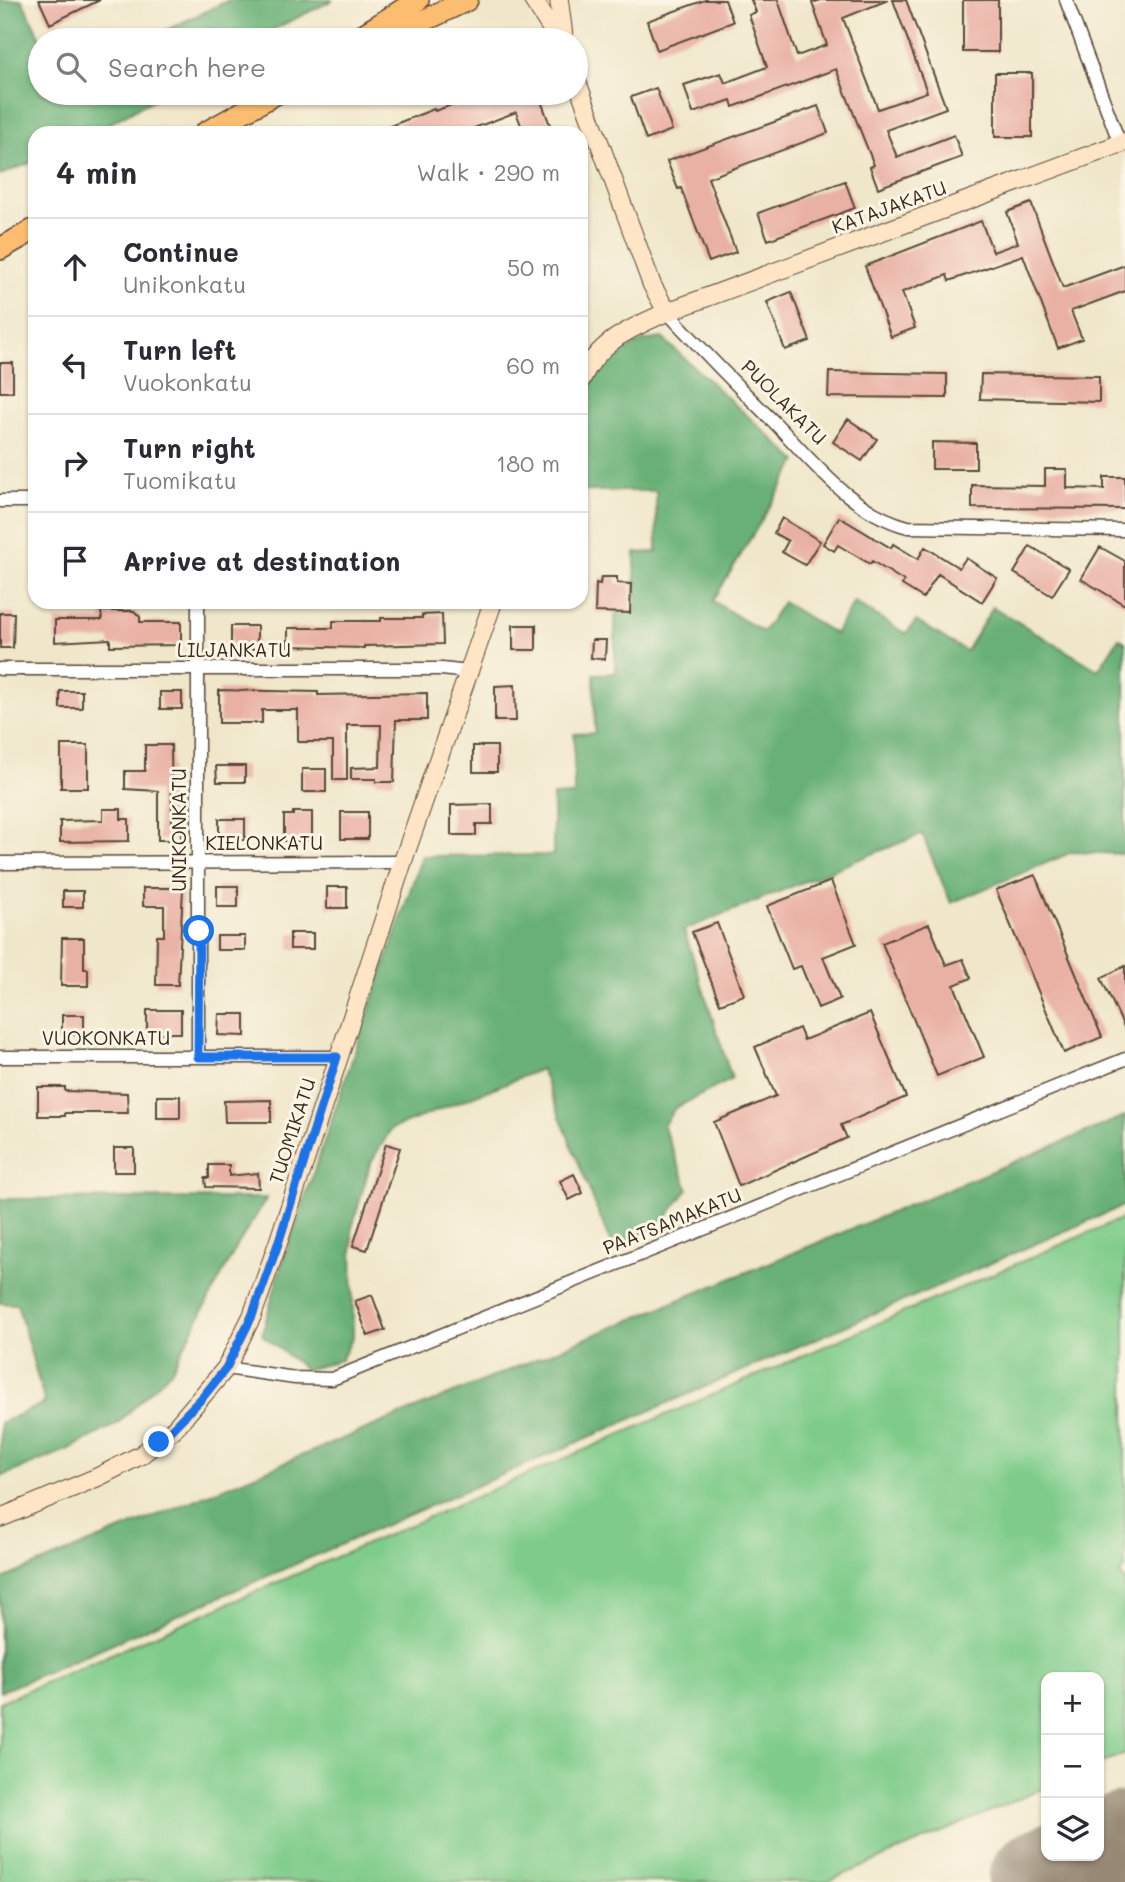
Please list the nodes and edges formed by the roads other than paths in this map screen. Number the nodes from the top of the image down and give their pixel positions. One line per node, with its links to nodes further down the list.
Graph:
1 (418, 0): 6 (main road)
2 (467, 0): 7 (main road)
3 (533, 0): 8 (street)
4 (559, 0): 9 (street)
5 (1066, 0): 13 (street)
6 (374, 28)
7 (409, 28)
8 (551, 28)
9 (562, 28)
10 (255, 105): 12 (main road)
11 (586, 105): 16 (street, PUOLAKATU)
12 (217, 126)
13 (1122, 143): 16 (street, KATAJAKATU)
14 (28, 233): 15 (main road)
15 (0, 249)
16 (667, 312): 17 (street); 20 (street, PUOLAKATU)
17 (588, 363)
18 (0, 501): 19 (street)
19 (28, 501)
20 (1125, 530)
21 (198, 609): 24 (street, UNIKONKATU)
22 (490, 609): 25 (street, TUOMIKATU)
23 (0, 669): 24 (street, LILJANKATU)
24 (197, 669): 25 (street, LILJANKATU); 26 (street, UNIKONKATU)
25 (468, 672): 27 (street, TUOMIKATU)
26 (199, 862): 27 (street, KIELONKATU); 28 (street, KIELONKATU); 30 (street, UNIKONKATU)
27 (402, 862): 31 (street, TUOMIKATU)
28 (0, 863)
29 (0, 1057): 30 (street, VUOKONKATU)
30 (198, 1057): 31 (street, VUOKONKATU)
31 (337, 1057): 33 (street, TUOMIKATU)
32 (1125, 1059): 33 (street, PAATSAMAKATU)
33 (226, 1368): 34 (street, TUOMIKATU)
34 (0, 1518)

